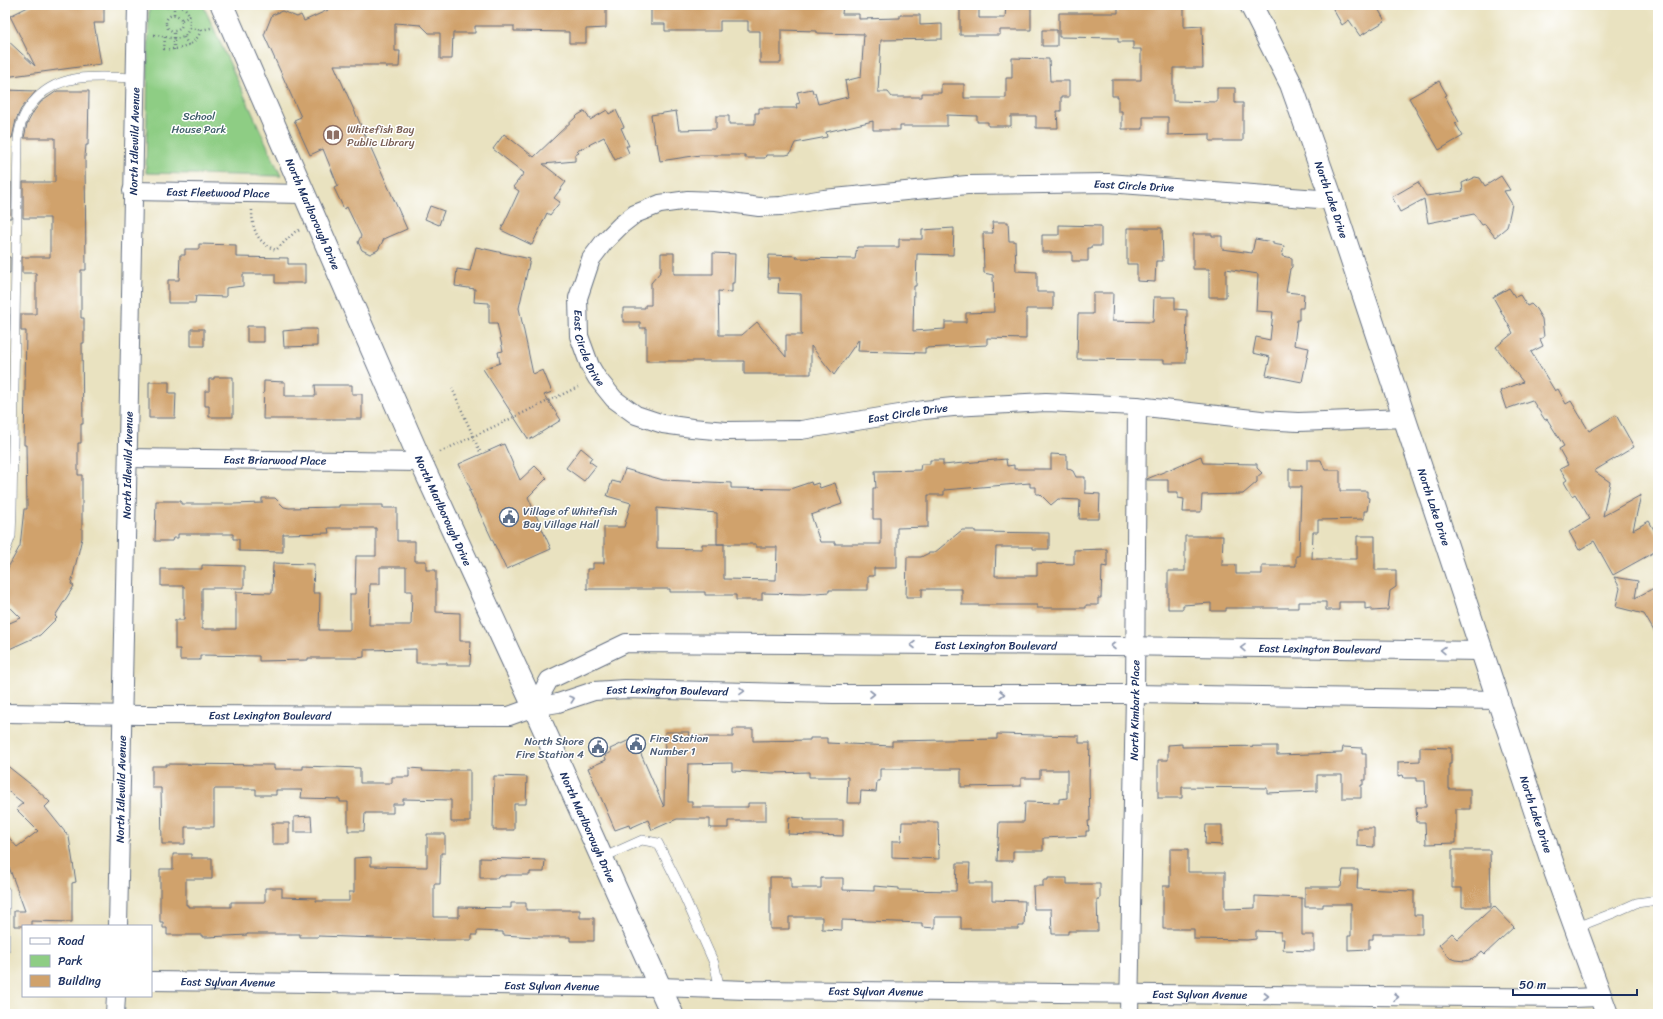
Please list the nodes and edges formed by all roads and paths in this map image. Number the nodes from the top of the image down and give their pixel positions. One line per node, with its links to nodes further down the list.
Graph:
1 (137, 5): 19 (street, North Idlewild Avenue)
2 (165, 5): 3 (path)
3 (174, 5): 6 (path); 7 (path)
4 (222, 5): 21 (street, North Marlborough Drive)
5 (1251, 5): 22 (street, North Lake Drive)
6 (174, 14): 8 (path); 12 (path)
7 (190, 16): 8 (path); 9 (path)
8 (182, 20): 12 (path)
9 (190, 28): 11 (path); 15 (path)
10 (211, 28): 11 (path)
11 (201, 30): 17 (path)
12 (174, 31): 16 (path)
13 (154, 35): 14 (path)
14 (165, 37): 16 (path); 18 (path)
15 (184, 37): 16 (path); 17 (path)
16 (174, 40): 18 (path)
17 (189, 46): 18 (path)
18 (174, 50)
19 (136, 78): 20 (street, North Idlewild Avenue); 34 (lane)
20 (132, 191): 21 (street, East Fleetwood Place); 32 (street, North Idlewild Avenue)
21 (304, 194): 33 (street, North Marlborough Drive)
22 (1332, 200): 27 (street, East Circle Drive); 28 (street, North Lake Drive)
23 (252, 210): 24 (path)
24 (300, 230)
25 (578, 387): 29 (path)
26 (452, 388): 29 (path)
27 (1137, 406): 28 (street, East Circle Drive); 35 (street, North Kimbark Place)
28 (1405, 418): 36 (street, North Lake Drive)
29 (473, 437): 30 (path); 31 (path)
30 (440, 452)
31 (481, 454)
32 (128, 458): 33 (street, East Briarwood Place); 41 (street, North Idlewild Avenue)
33 (421, 462): 39 (street, North Marlborough Drive)
34 (5, 552)
35 (1135, 646): 36 (street, East Lexington Boulevard, one-way to 35); 37 (street, North Kimbark Place); 39 (street, East Lexington Boulevard, one-way to 39)
36 (1482, 651): 38 (street, North Lake Drive)
37 (1135, 694): 38 (street, East Lexington Boulevard); 39 (street, East Lexington Boulevard, one-way to 37); 51 (street, North Kimbark Place)
38 (1499, 700): 46 (street, North Lake Drive)
39 (534, 707): 41 (street, East Lexington Boulevard); 42 (street, North Marlborough Drive)
40 (5, 713): 41 (street, East Lexington Boulevard)
41 (122, 715): 45 (street, North Idlewild Avenue)
42 (602, 858): 49 (street, North Marlborough Drive); 50 (lane)
43 (5, 891): 47 (lane)
44 (1658, 900): 46 (lane)
45 (118, 925)
46 (1575, 928): 53 (street, North Lake Drive)
47 (5, 949)
48 (152, 981): 49 (street, East Sylvan Avenue)
49 (659, 987): 50 (street, East Sylvan Avenue); 55 (street, North Marlborough Drive)
50 (720, 989): 51 (street, East Sylvan Avenue)
51 (1128, 995): 53 (street, East Sylvan Avenue, one-way to 53); 56 (street, North Kimbark Place)
52 (116, 997): 54 (street)
53 (1604, 1006)
54 (115, 1014)
55 (672, 1014)
56 (1128, 1014)

